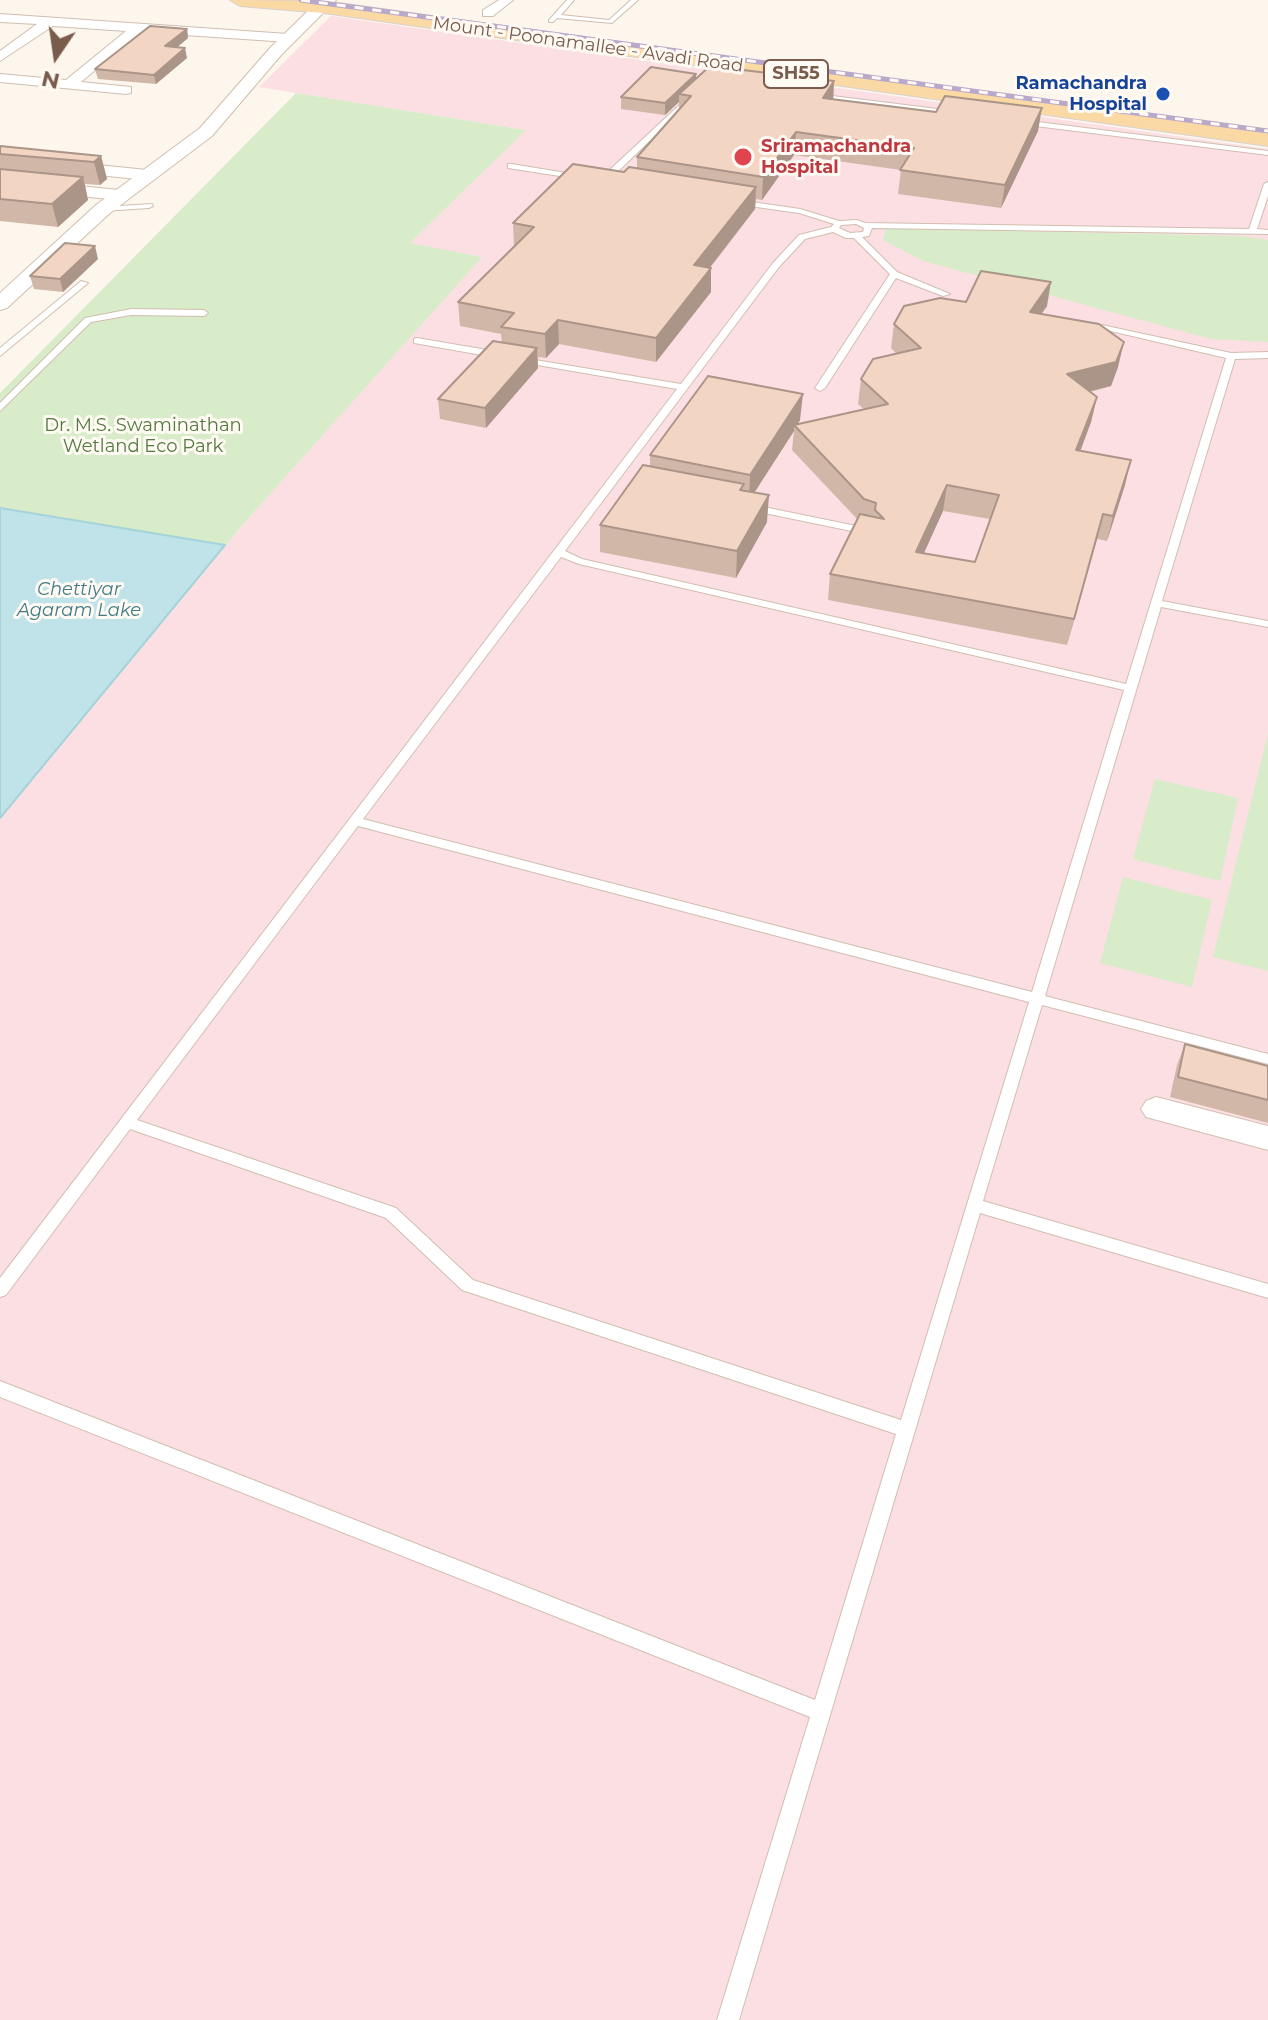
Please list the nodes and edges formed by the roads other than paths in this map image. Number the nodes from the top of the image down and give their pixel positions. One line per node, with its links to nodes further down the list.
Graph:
1 (240, 0): 6 (main road, Mount - Poonamallee - Avadi Road / SH55)
2 (389, 0): 7 (main road, Mount - Poonamallee - Avadi Road / SH55)
3 (507, 0): 7 (street)
4 (571, 0): 9 (lane)
5 (635, 0): 9 (lane)
6 (326, 4): 13 (street); 24 (main road, Mount - Poonamallee - Avadi Road / SH55)
7 (488, 13): 9 (main road, Mount - Poonamallee - Avadi Road / SH55)
8 (0, 18): 10 (street)
9 (553, 18): 21 (main road, Mount - Poonamallee - Avadi Road / SH55)
10 (48, 23): 11 (street); 15 (street)
11 (137, 28): 12 (street); 17 (street)
12 (209, 33): 13 (street); 14 (street)
13 (288, 38): 28 (street)
14 (198, 45)
15 (0, 57)
16 (0, 78): 17 (street)
17 (69, 85): 18 (street)
18 (126, 90)
19 (695, 93): 29 (lane)
20 (800, 94): 22 (lane)
21 (1128, 97)
22 (972, 115)
23 (1019, 121): 25 (lane)
24 (1268, 139)
25 (1268, 153)
26 (0, 160): 28 (street)
27 (511, 166): 29 (lane)
28 (147, 175): 33 (street)
29 (603, 181): 31 (lane)
30 (0, 183): 33 (street)
31 (618, 183)
32 (1268, 184): 39 (lane)
33 (119, 195): 36 (street)
34 (724, 199): 38 (lane)
35 (149, 206): 36 (lane)
36 (103, 209): 45 (street)
37 (866, 225): 38 (lane); 39 (lane); 41 (lane)
38 (836, 226): 41 (lane); 52 (lane)
39 (1253, 229): 40 (lane)
40 (1268, 232)
41 (857, 236): 42 (lane)
42 (894, 274): 44 (lane); 53 (lane)
43 (84, 283): 49 (lane)
44 (946, 294)
45 (0, 304)
46 (204, 313): 54 (lane)
47 (1102, 328): 51 (lane)
48 (417, 341): 52 (lane)
49 (0, 353)
50 (1268, 355): 51 (lane)
51 (1231, 356): 60 (lane)
52 (681, 387): 55 (lane)
53 (820, 388)
54 (0, 408)
55 (613, 479): 56 (lane); 59 (lane)
56 (628, 482)
57 (732, 503): 58 (lane)
58 (866, 531)
59 (557, 552): 62 (lane); 63 (lane)
60 (1156, 603): 61 (lane); 62 (lane)
61 (1268, 624)
62 (1130, 688): 64 (lane)
63 (354, 821): 64 (lane); 67 (lane)
64 (1036, 1000): 65 (lane); 69 (lane)
65 (1268, 1059)
66 (1156, 1109): 68 (street)
67 (127, 1122): 70 (lane); 73 (lane)
68 (1268, 1138)
69 (974, 1205): 71 (lane); 73 (lane)
70 (0, 1290)
71 (1268, 1291)
72 (0, 1389): 74 (lane)
73 (907, 1430): 74 (lane)
74 (821, 1712): 75 (lane)
75 (728, 2020)

